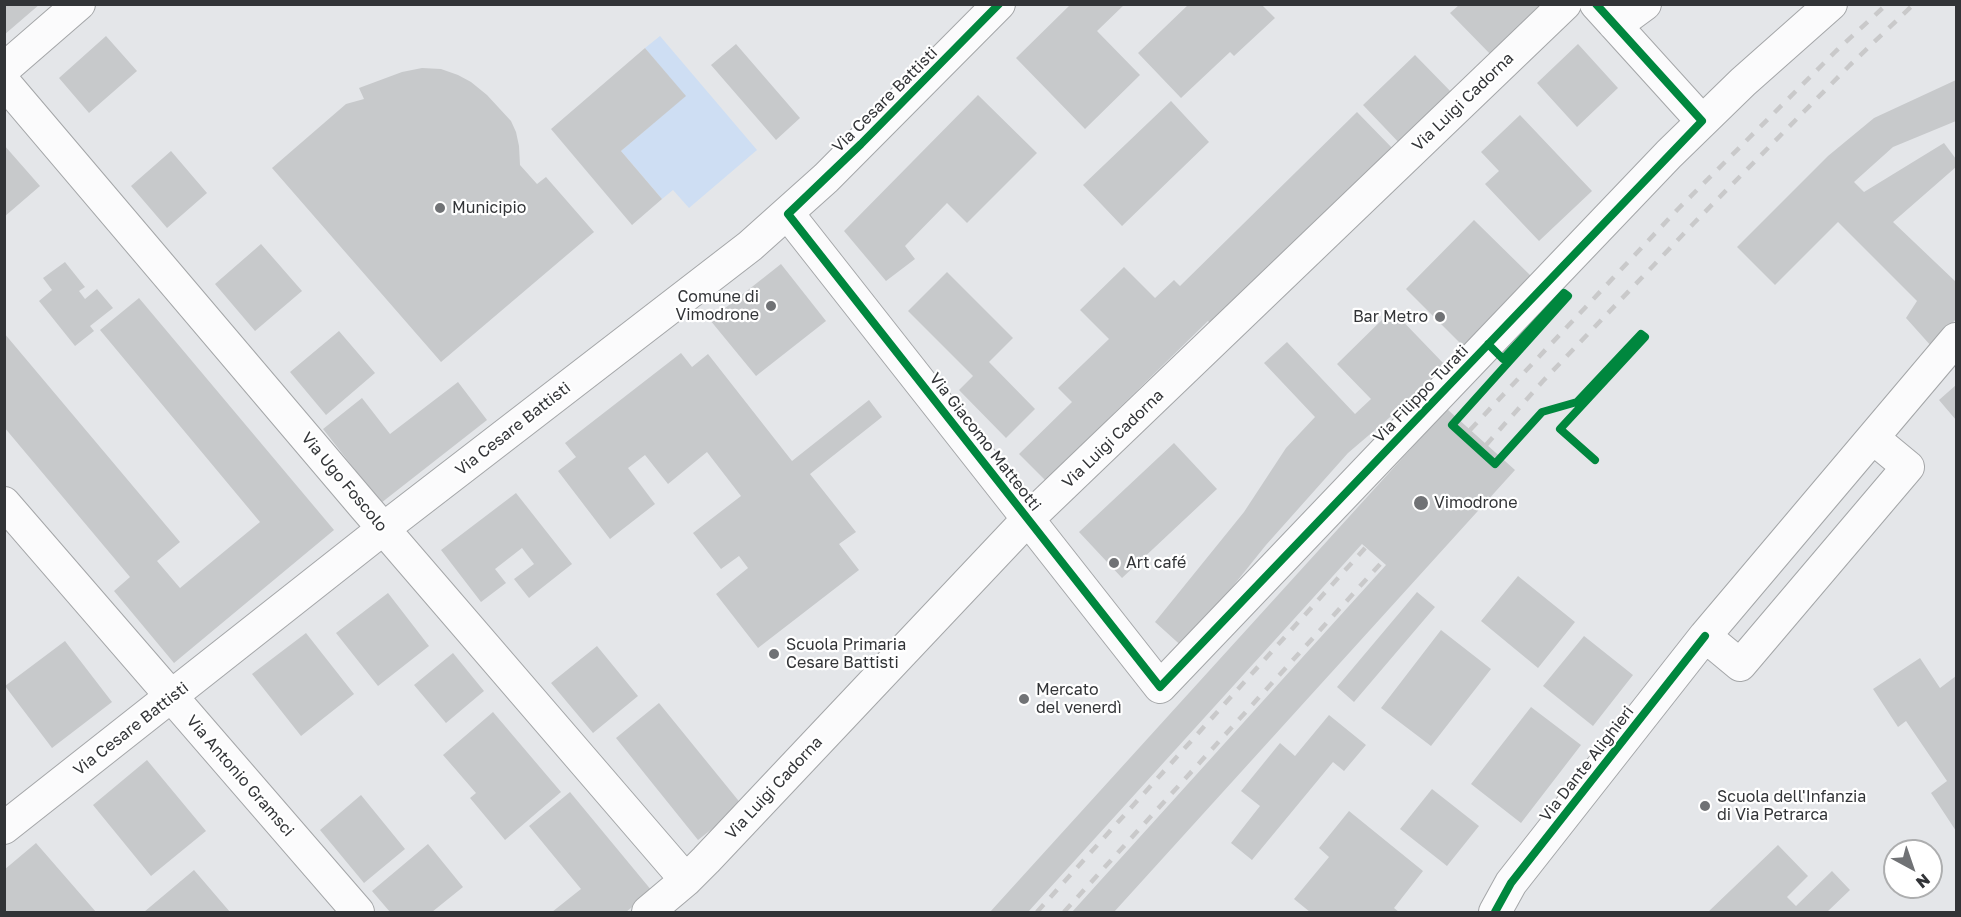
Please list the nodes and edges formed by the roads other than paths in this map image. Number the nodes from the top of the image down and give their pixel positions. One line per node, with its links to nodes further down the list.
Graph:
1 (79, 4): 7 (street)
2 (999, 4): 10 (street, Via Cesare Battisti)
3 (1565, 4): 14 (street, Via Luigi Cadorna)
4 (1644, 4): 6 (street)
5 (1831, 4): 9 (street, Via Filippo Turati)
6 (1605, 14): 9 (street)
7 (4, 69)
8 (4, 82): 15 (street, Via Ugo Foscolo)
9 (1702, 121): 17 (street, Via Filippo Turati)
10 (788, 214): 14 (street, Via Giacomo Matteotti); 15 (street, Via Cesare Battisti)
11 (1956, 339): 12 (street, Via Dante Alighieri)
12 (1873, 438): 16 (street, Via Dante Alighieri); 16 (street)
13 (4, 503): 18 (street, Via Antonio Gramsci)
14 (1028, 519): 17 (street, Via Giacomo Matteotti); 20 (street, Via Luigi Cadorna)
15 (383, 529): 18 (street, Via Cesare Battisti); 20 (street, Via Ugo Foscolo)
16 (1705, 636): 23 (street, Via Dante Alighieri)
17 (1161, 687)
18 (171, 697): 19 (street, Via Cesare Battisti); 21 (street, Via Antonio Gramsci)
19 (4, 828)
20 (686, 880): 22 (street, Via Luigi Cadorna)
21 (358, 912)
22 (648, 912)
23 (1495, 912)

